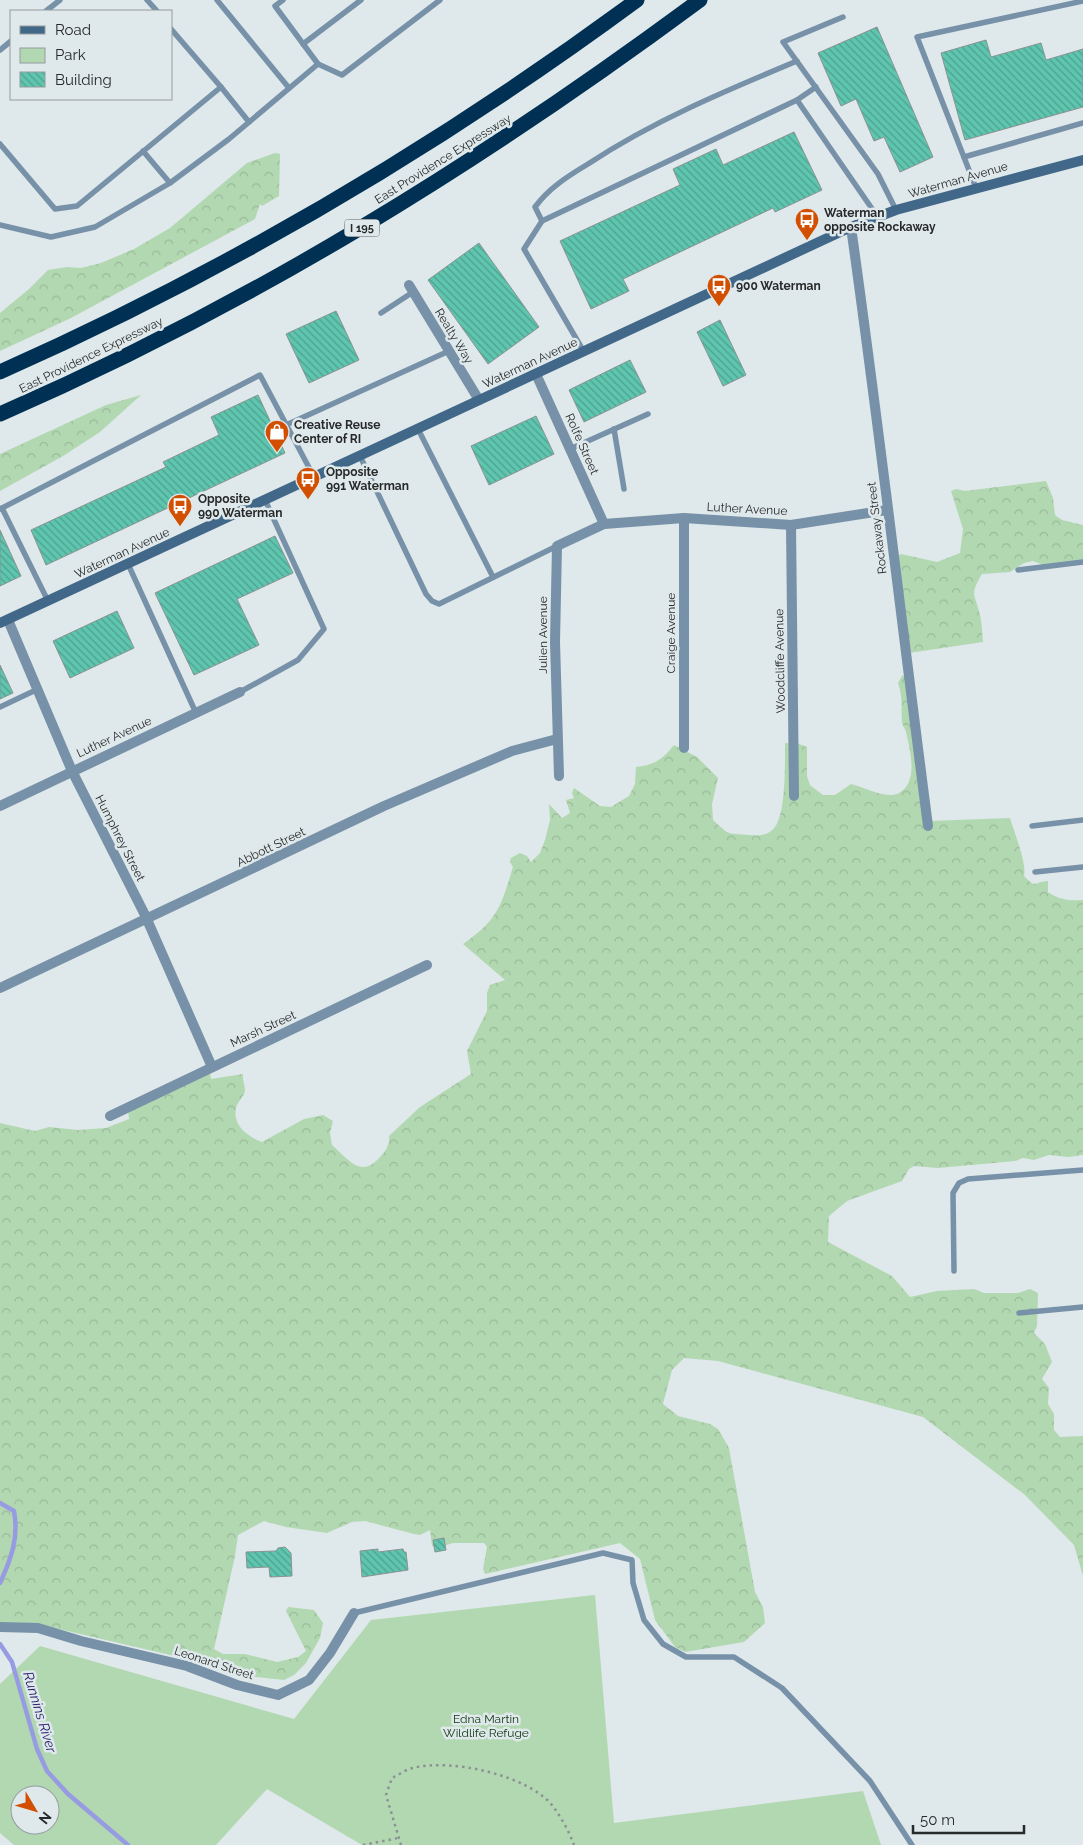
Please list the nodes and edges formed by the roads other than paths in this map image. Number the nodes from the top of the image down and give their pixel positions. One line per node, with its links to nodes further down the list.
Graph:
1 (60, 0): 12 (lane)
2 (147, 0): 13 (lane)
3 (217, 0): 23 (lane)
4 (270, 0): 11 (lane)
5 (283, 0): 11 (lane)
6 (362, 0): 17 (lane)
7 (440, 0): 20 (lane)
8 (637, 0): 42 (highway, East Providence Expressway)
9 (700, 0): 45 (highway, East Providence Expressway / I 195)
10 (1083, 1): 29 (lane)
11 (275, 6): 17 (lane)
12 (47, 10)
13 (156, 10)
14 (843, 17): 19 (lane)
15 (172, 30): 21 (lane)
16 (10, 42): 18 (lane)
17 (303, 44): 20 (lane)
18 (0, 50)
19 (797, 61): 22 (lane); 35 (lane)
20 (318, 64): 23 (lane)
21 (220, 87): 25 (lane); 28 (lane)
22 (816, 87): 24 (lane); 33 (lane)
23 (289, 88): 25 (lane)
24 (796, 100): 34 (lane); 35 (lane)
25 (249, 122): 31 (lane)
26 (1083, 123): 29 (lane)
27 (0, 144): 28 (lane)
28 (143, 151): 31 (lane)
29 (964, 158): 32 (lane)
30 (1083, 160): 32 (main road, Waterman Avenue)
31 (170, 183): 36 (lane)
32 (976, 188): 33 (main road, Waterman Avenue)
33 (896, 210): 34 (main road, Waterman Avenue)
34 (877, 216): 37 (main road, Waterman Avenue)
35 (542, 221): 41 (lane)
36 (0, 225)
37 (851, 227): 41 (main road, Waterman Avenue); 56 (street, Rockaway Street)
38 (411, 288): 39 (lane); 40 (street, Realty Way)
39 (381, 313)
40 (449, 351): 44 (street, Realty Way); 47 (lane)
41 (584, 352): 43 (main road, Waterman Avenue)
42 (0, 372)
43 (536, 374): 44 (main road, Waterman Avenue); 50 (street, Rolfe Street)
44 (479, 400): 48 (main road, Waterman Avenue)
45 (0, 414)
46 (648, 414): 49 (lane)
47 (286, 425): 52 (lane); 55 (lane)
48 (418, 429): 51 (main road, Waterman Avenue); 64 (lane)
49 (614, 429): 50 (lane); 53 (lane)
50 (570, 449): 58 (street, Rolfe Street)
51 (360, 456): 52 (main road, Waterman Avenue); 64 (lane)
52 (314, 477): 54 (main road, Waterman Avenue)
53 (624, 489)
54 (265, 500): 62 (main road, Waterman Avenue); 68 (lane)
55 (1, 509): 65 (lane)
56 (887, 510): 59 (street, Luther Avenue); 78 (street, Rockaway Street)
57 (684, 518): 58 (street, Luther Avenue); 59 (street, Luther Avenue); 72 (street, Craige Avenue)
58 (604, 524): 60 (street)
59 (792, 525): 75 (street, Woodcliffe Avenue)
60 (557, 546): 64 (lane); 71 (street, Julien Avenue)
61 (1083, 562): 63 (lane)
62 (128, 564): 65 (main road, Waterman Avenue); 70 (lane)
63 (1018, 570)
64 (493, 578)
65 (48, 601): 66 (main road, Waterman Avenue)
66 (4, 622): 67 (street, Humphrey Street)
67 (38, 689): 69 (lane); 73 (street, Humphrey Street)
68 (240, 692): 70 (street, Luther Avenue)
69 (0, 706)
70 (196, 713): 73 (street, Luther Avenue)
71 (557, 738): 74 (street, Julien Avenue); 82 (street, Abbott Street)
72 (684, 748)
73 (72, 771): 76 (street, Luther Avenue); 82 (street, Humphrey Street)
74 (558, 776)
75 (794, 796)
76 (0, 806)
77 (1083, 820): 79 (lane)
78 (928, 826)
79 (1032, 826)
80 (1083, 867): 81 (lane)
81 (1035, 872)
82 (147, 920): 84 (street, Abbott Street); 85 (street, Humphrey Street)
83 (427, 965): 85 (street, Marsh Street)
84 (0, 988)
85 (212, 1067): 86 (street, Marsh Street)
86 (110, 1116)
87 (1083, 1170): 88 (lane)
88 (954, 1271)
89 (1083, 1307): 90 (lane)
90 (1019, 1313)
91 (354, 1613): 92 (street, Leonard Street); 93 (lane)
92 (2, 1627)
93 (912, 1845)

